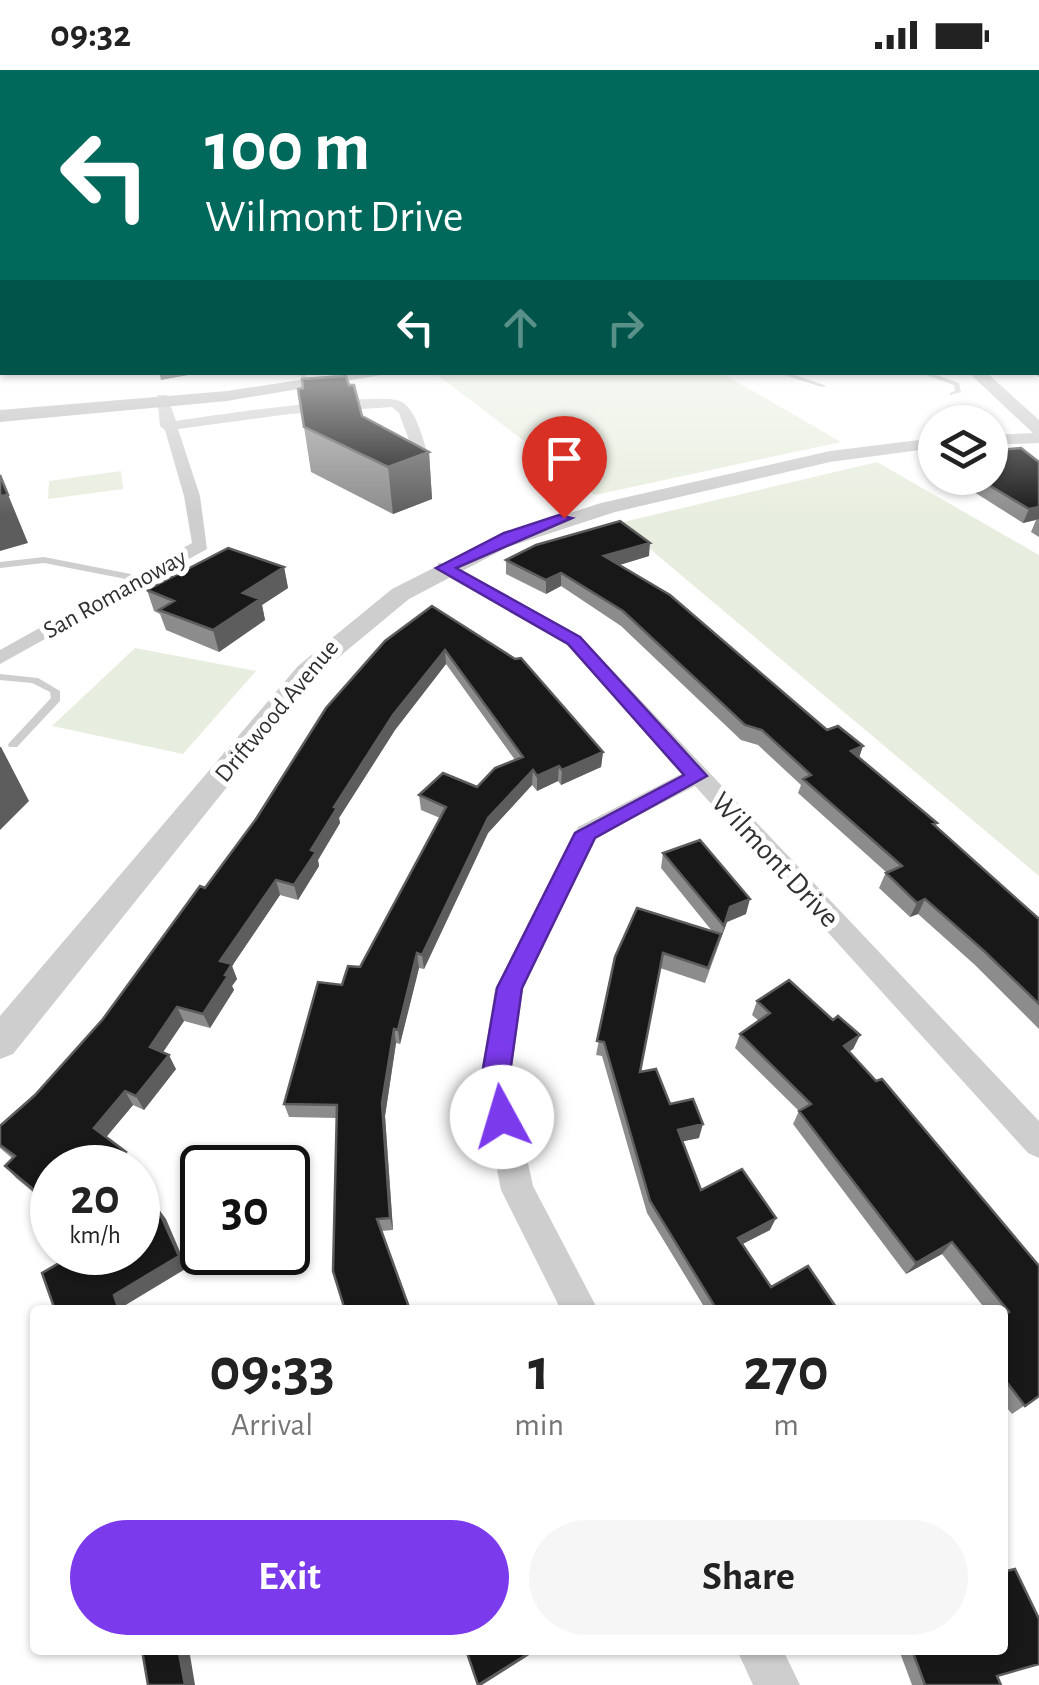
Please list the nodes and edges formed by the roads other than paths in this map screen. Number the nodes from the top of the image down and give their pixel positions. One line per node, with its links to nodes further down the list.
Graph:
1 (354, 375): 5 (main road)
2 (788, 375): 6 (lane)
3 (929, 375): 7 (lane)
4 (979, 375): 11 (street)
5 (305, 379): 8 (main road)
6 (824, 386)
7 (952, 394)
8 (162, 398): 9 (main road); 10 (street, San Romanoway)
9 (0, 416)
10 (167, 426): 15 (street); 18 (street, San Romanoway)
11 (1039, 429)
12 (1039, 438): 13 (street)
13 (1008, 439)
14 (918, 445): 17 (street, Driftwood Avenue)
15 (423, 462)
16 (0, 565): 18 (lane)
17 (444, 568): 22 (street, Wilmont Drive); 23 (street, Driftwood Avenue)
18 (142, 579): 19 (street, San Romanoway)
19 (0, 658)
20 (0, 677): 21 (lane)
21 (13, 744)
22 (696, 776): 24 (street, Wilmont Drive); 25 (street)
23 (0, 1043)
24 (1039, 1144)
25 (577, 1305)
26 (762, 1655): 27 (street)
27 (777, 1685)

